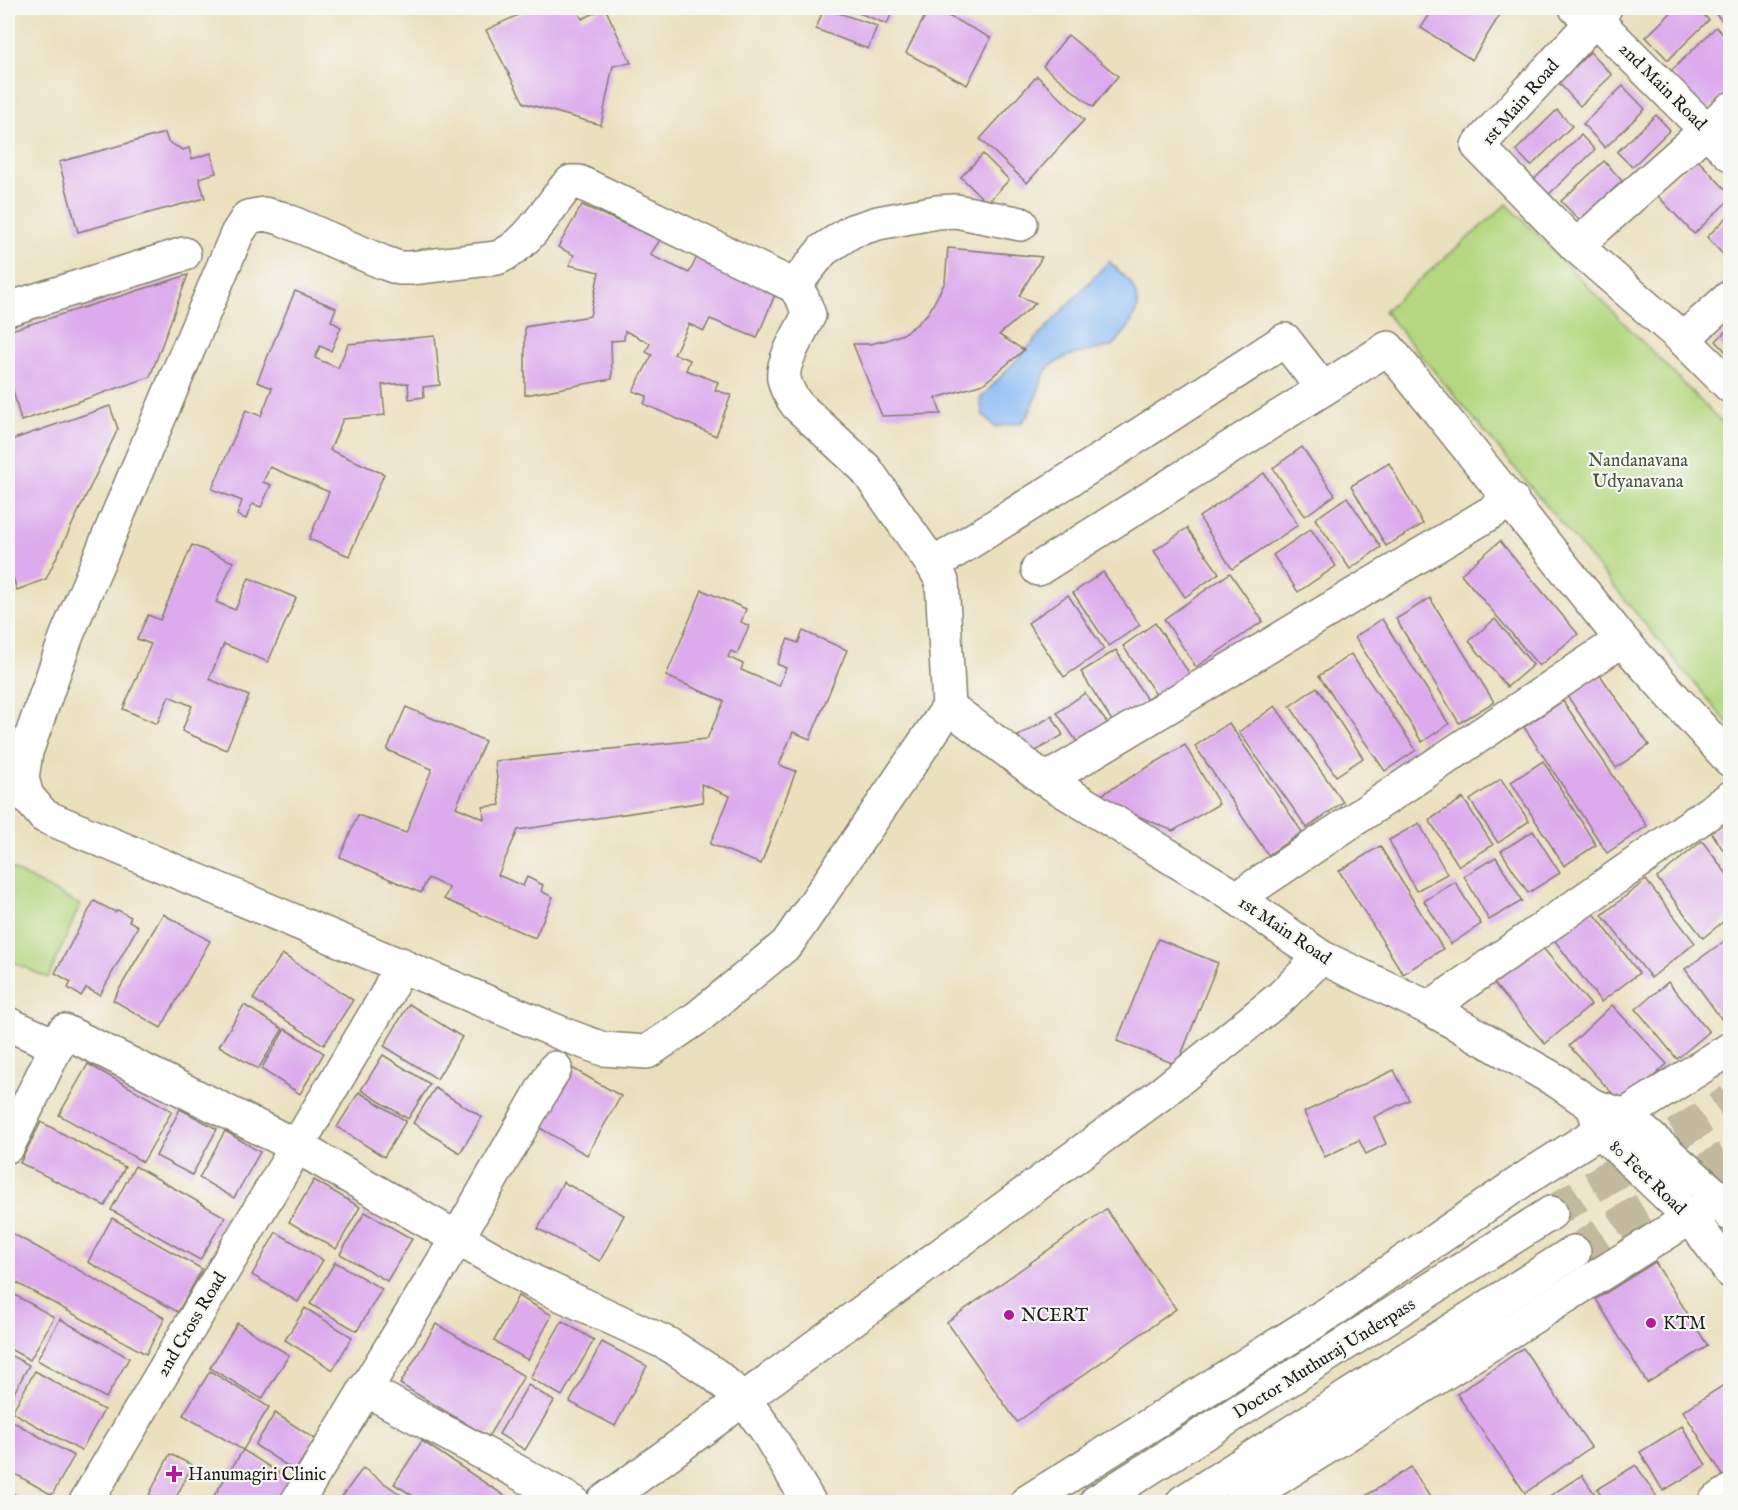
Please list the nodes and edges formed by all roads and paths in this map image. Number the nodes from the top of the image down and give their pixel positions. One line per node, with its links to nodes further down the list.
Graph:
1 (1592, 11): 3 (main road, 2nd Main Road); 6 (main road, 1st Main Road)
2 (1731, 109): 3 (main road)
3 (1706, 130): 4 (main road, 2nd Main Road); 6 (main road)
4 (1731, 154)
5 (1021, 224): 8 (main road)
6 (1576, 246): 11 (main road, 1st Main Road)
7 (184, 254): 10 (main road)
8 (794, 286): 15 (main road); 25 (main road)
9 (1731, 297): 11 (main road)
10 (8, 309)
11 (1683, 339): 12 (main road, 1st Main Road)
12 (1731, 386)
13 (1323, 389): 14 (main road); 15 (main road); 16 (main road)
14 (1512, 500): 17 (main road); 20 (main road)
15 (933, 565): 18 (main road)
16 (1038, 569)
17 (1622, 640): 19 (main road); 22 (main road)
18 (949, 707): 20 (main road, 1st Main Road); 26 (main road)
19 (1731, 760)
20 (1046, 780): 22 (main road, 1st Main Road)
21 (1731, 798): 27 (main road)
22 (1237, 898): 24 (main road, 1st Main Road)
23 (299, 899): 26 (main road)
24 (1321, 957): 27 (main road, 1st Main Road); 42 (main road)
25 (401, 964): 26 (main road); 34 (main road, 2nd Cross Road)
26 (465, 992)
27 (1429, 1008): 32 (main road, 1st Main Road)
28 (8, 1024): 29 (main road)
29 (57, 1046): 33 (main road); 34 (main road)
30 (1731, 1049): 32 (main road)
31 (555, 1068): 38 (main road)
32 (1607, 1118): 35 (main road, 80 Feet Road); 37 (main road, 80 Feet Road); 49 (main road)
33 (8, 1146)
34 (296, 1146): 38 (main road); 44 (main road, 2nd Cross Road)
35 (1727, 1202): 37 (main road)
36 (1551, 1213): 50 (main road, Doctor Muthuraj Underpass)
37 (1691, 1218): 40 (main road, 80 Feet Road); 52 (main road)
38 (458, 1237): 41 (main road); 42 (main road)
39 (1574, 1252): 51 (main road)
40 (1731, 1271)
41 (365, 1389): 45 (main road); 46 (main road)
42 (743, 1399): 47 (main road); 48 (main road)
43 (1731, 1492): 53 (main road)
44 (86, 1503)
45 (297, 1503)
46 (573, 1503)
47 (603, 1503)
48 (809, 1503)
49 (1027, 1503)
50 (1096, 1503)
51 (1183, 1503)
52 (1240, 1503)
53 (1715, 1503)

